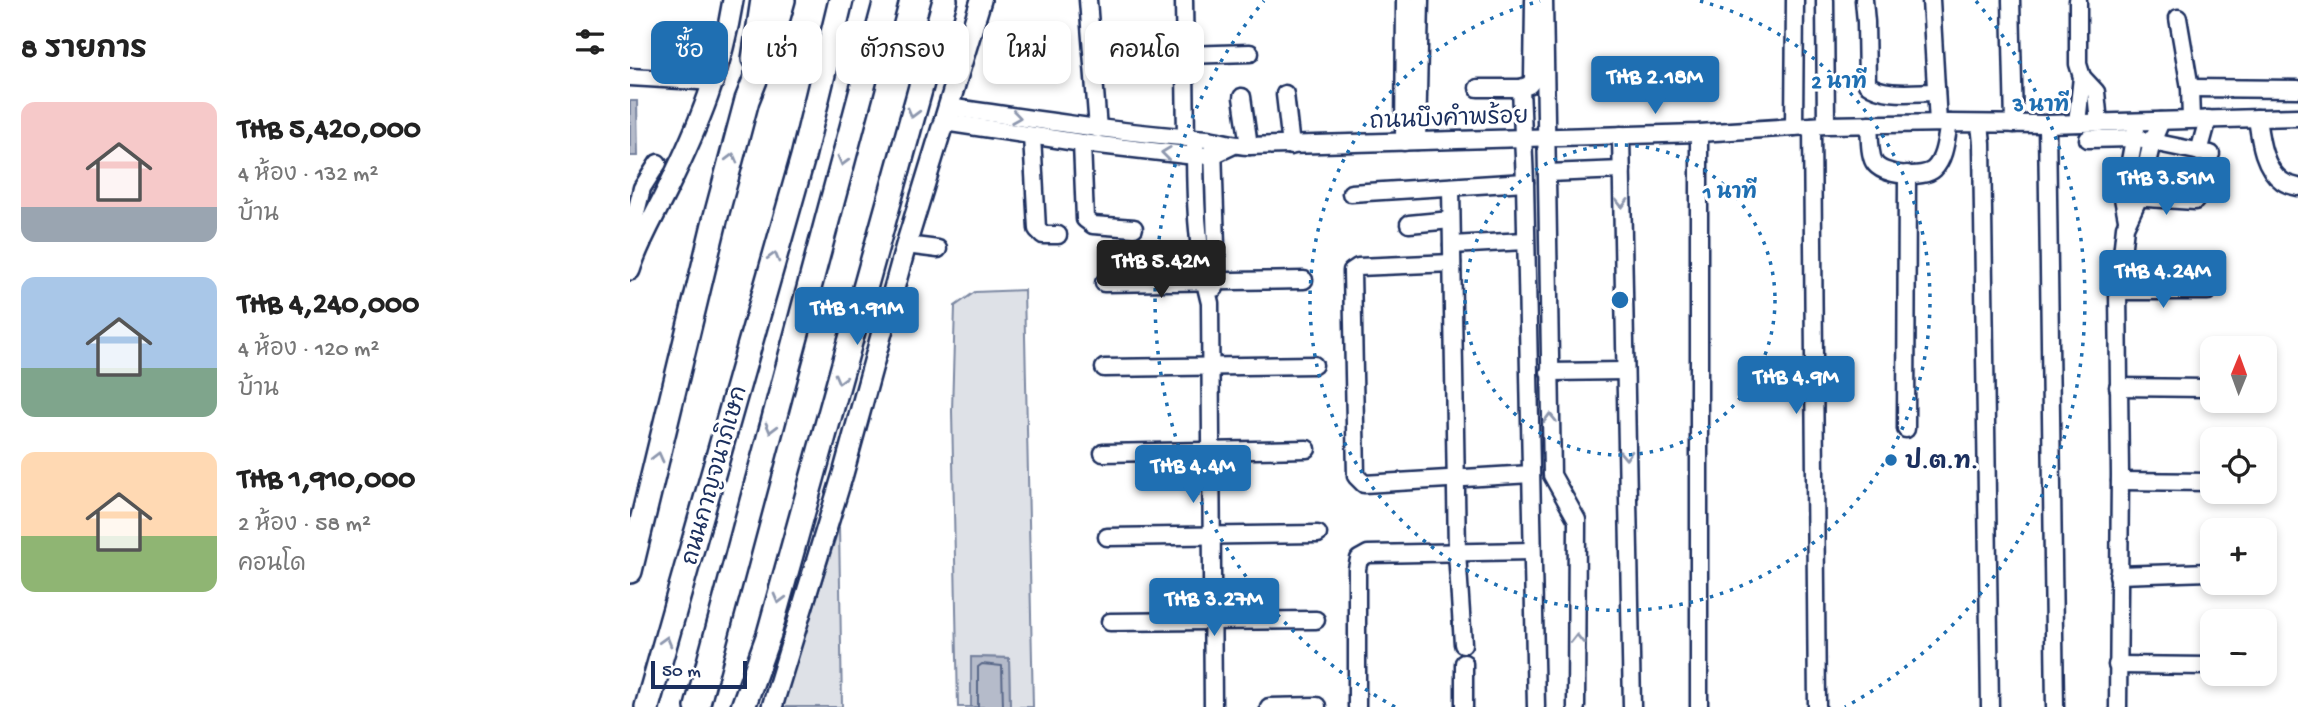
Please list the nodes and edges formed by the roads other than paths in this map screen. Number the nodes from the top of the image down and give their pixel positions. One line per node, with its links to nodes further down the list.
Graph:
1 (733, 0): 22 (main road)
2 (762, 0): 37 (highway)
3 (783, 0): 37 (highway)
4 (842, 0): 129 (highway, ถนนกาญจนาภิเษก, one-way to 4)
5 (886, 0): 130 (highway, ถนนกาญจนาภิเษก, one-way to 130)
6 (945, 0): 131 (highway, one-way to 131)
7 (981, 0): 38 (main road)
8 (1088, 0): 54 (street)
9 (1184, 0): 21 (street)
10 (1405, 0): 63 (street)
11 (1420, 0): 63 (street)
12 (1534, 0): 31 (street)
13 (1544, 0): 58 (street)
14 (1795, 0): 53 (street)
15 (1825, 0): 52 (street)
16 (1864, 0): 34 (street)
17 (1931, 0): 34 (street)
18 (2011, 0): 50 (street)
19 (2078, 0): 26 (street)
20 (2178, 18): 32 (street)
21 (1184, 21)
22 (728, 23)
23 (1250, 53): 24 (street)
24 (1204, 54)
25 (630, 77): 27 (street)
26 (2082, 77): 46 (street); 47 (street)
27 (651, 78)
28 (714, 84): 92 (main road)
29 (1187, 84): 59 (street)
30 (1478, 88): 31 (street)
31 (1521, 88): 60 (street)
32 (2190, 88): 33 (street); 42 (street)
33 (2298, 89)
34 (1936, 92): 45 (street)
35 (1285, 94): 67 (street)
36 (1242, 97): 66 (street)
37 (747, 100): 118 (highway, one-way to 37)
38 (946, 114): 54 (street, ถนนบึงคำพร้อย, one-way to 54); 57 (street, ถนนบึงคำพร้อย); 88 (main road)
39 (2298, 117): 40 (street, ถนนบึงคำพร้อย)
40 (2257, 118): 41 (street, ถนนบึงคำพร้อย); 75 (street)
41 (2208, 119): 42 (street, ถนนบึงคำพร้อย); 64 (street)
42 (2191, 120): 44 (street, ถนนบึงคำพร้อย)
43 (2138, 121): 44 (street, ถนนบึงคำพร้อย); 47 (street, ถนนบึงคำพร้อย); 61 (street)
44 (2161, 121): 64 (street)
45 (1944, 123): 48 (street, ถนนบึงคำพร้อย); 49 (street, ถนนบึงคำพร้อย); 73 (street)
46 (2077, 123): 47 (street, ถนนบึงคำพร้อย); 51 (street, ถนนบึงคำพร้อย)
47 (2099, 123)
48 (1869, 124): 52 (street, ถนนบึงคำพร้อย); 73 (street)
49 (1980, 124): 50 (street, ถนนบึงคำพร้อย); 142 (street)
50 (2014, 124): 51 (street, ถนนบึงคำพร้อย)
51 (2047, 124): 143 (street)
52 (1819, 126): 53 (street, ถนนบึงคำพร้อย); 141 (street)
53 (1794, 127): 55 (street, ถนนบึงคำพร้อย)
54 (1098, 129): 59 (street, ถนนบึงคำพร้อย)
55 (1699, 133): 56 (street, ถนนบึงคำพร้อย); 140 (street)
56 (1621, 135): 58 (street, ถนนบึงคำพร้อย); 71 (street)
57 (1032, 136): 65 (street, ถนนบึงคำพร้อย); 85 (street)
58 (1548, 137): 60 (street, ถนนบึงคำพร้อย); 72 (street)
59 (1190, 138): 68 (street, ถนนบึงคำพร้อย); 69 (street)
60 (1521, 138): 63 (street, ถนนบึงคำพร้อย); 74 (street)
61 (2133, 138): 62 (street); 64 (street); 78 (street)
62 (2088, 139)
63 (1410, 142): 67 (street, ถนนบึงคำพร้อย)
64 (2152, 142): 78 (street)
65 (1082, 143): 69 (street, ถนนบึงคำพร้อย, one-way to 65); 84 (street)
66 (1249, 146): 67 (street, ถนนบึงคำพร้อย); 68 (street, ถนนบึงคำพร้อย)
67 (1292, 146)
68 (1213, 148): 69 (street, ถนนบึงคำพร้อย); 80 (street)
69 (1195, 156): 81 (street)
70 (658, 163): 86 (street)
71 (1622, 170): 72 (street); 101 (street, one-way to 101)
72 (1548, 173): 102 (street)
73 (1907, 174): 105 (street)
74 (1525, 182): 76 (street); 87 (street)
75 (2298, 187)
76 (1451, 188): 77 (street); 82 (street)
77 (1351, 193)
78 (2131, 197): 79 (street); 96 (street)
79 (2195, 201)
80 (1214, 210): 81 (street); 93 (street)
81 (1197, 211): 93 (street)
82 (1451, 220): 83 (street); 89 (street)
83 (1409, 224)
84 (1134, 228)
85 (1058, 235)
86 (630, 237)
87 (1525, 242): 89 (street); 109 (street)
88 (906, 245): 90 (street); 132 (main road)
89 (1452, 245): 91 (street)
90 (937, 249)
91 (1452, 263): 110 (street); 110 (street)
92 (630, 269)
93 (1211, 280): 94 (street); 95 (street); 99 (street)
94 (1304, 280)
95 (1104, 283)
96 (2118, 291): 97 (street); 103 (street)
97 (2207, 291)
98 (1314, 365): 99 (street)
99 (1209, 366): 100 (street); 107 (street)
100 (1104, 368)
101 (1625, 371): 102 (street); 139 (street, one-way to 139)
102 (1549, 372): 138 (street, one-way to 102)
103 (2118, 387): 104 (street); 111 (street)
104 (2200, 388)
105 (1906, 429)
106 (1307, 449): 107 (street)
107 (1210, 452): 108 (street); 114 (street)
108 (1103, 453)
109 (1531, 474): 110 (street); 116 (street)
110 (1456, 480): 117 (street)
111 (2120, 481): 112 (street); 120 (street)
112 (2200, 482)
113 (1318, 534): 114 (street)
114 (1211, 536): 115 (street); 121 (street)
115 (1107, 537)
116 (1532, 551): 117 (street); 137 (street)
117 (1457, 552): 124 (street); 135 (street)
118 (630, 571)
119 (2200, 572): 120 (street)
120 (2118, 575): 126 (street)
121 (1212, 620): 122 (street); 123 (street); 133 (street)
122 (1316, 620)
123 (1110, 622)
124 (1463, 644)
125 (1464, 663): 136 (street)
126 (2118, 665): 127 (street); 144 (street)
127 (2200, 666)
128 (1317, 706): 134 (street)
129 (647, 707)
130 (697, 707)
131 (743, 707)
132 (772, 707)
133 (1213, 707)
134 (1269, 707)
135 (1357, 707)
136 (1464, 707)
137 (1536, 707)
138 (1576, 707)
139 (1632, 707)
140 (1699, 707)
141 (1818, 707)
142 (1990, 707)
143 (2055, 707)
144 (2118, 707)

